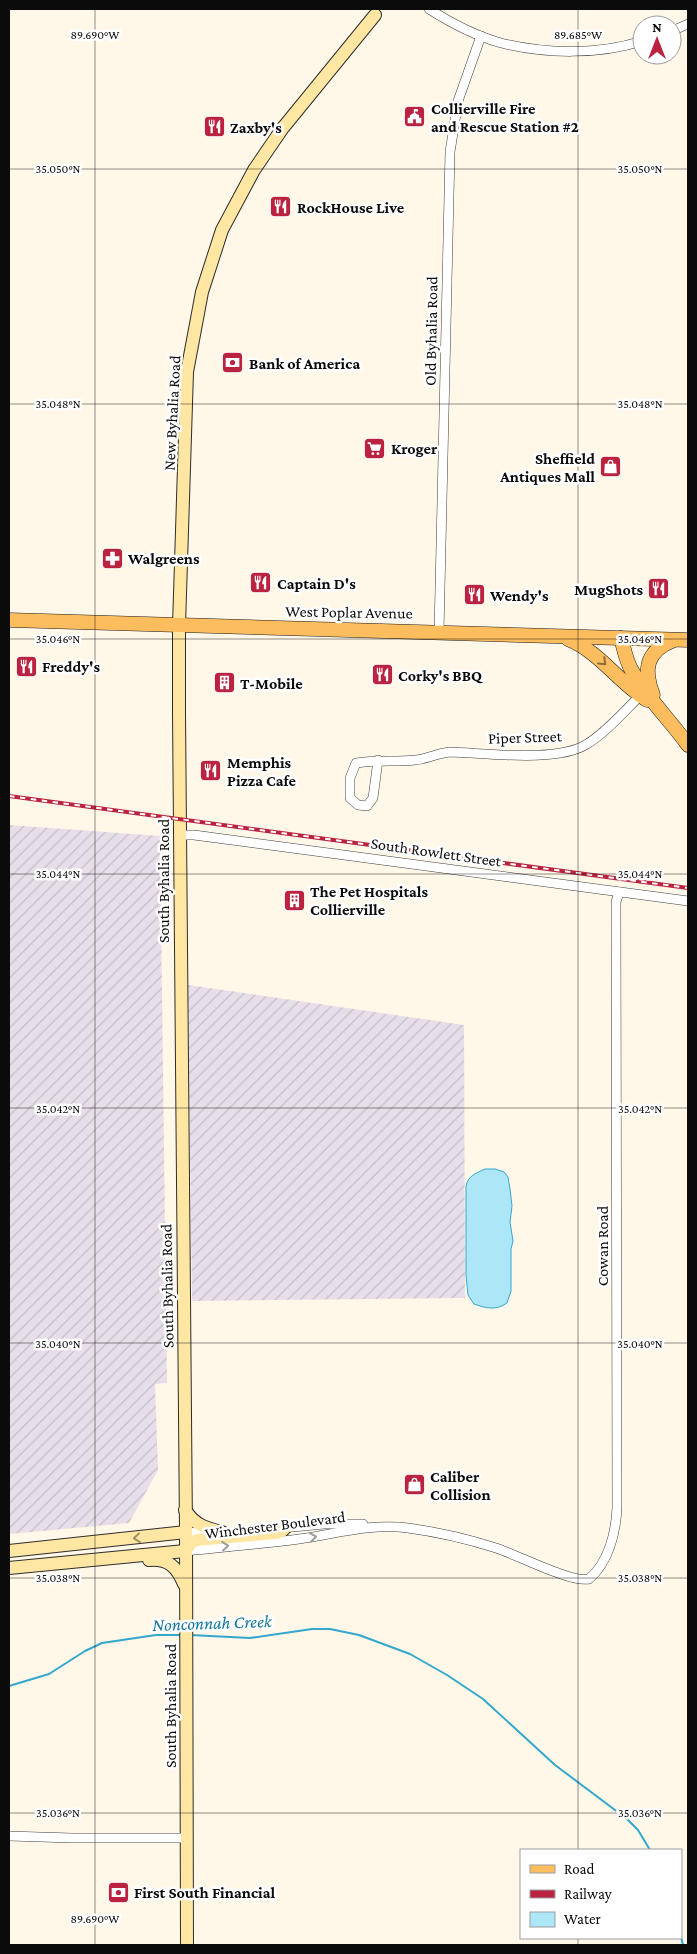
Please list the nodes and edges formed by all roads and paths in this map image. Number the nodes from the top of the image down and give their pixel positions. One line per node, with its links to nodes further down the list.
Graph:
1 (429, 9): 3 (street)
2 (375, 15): 6 (main road, New Byhalia Road)
3 (481, 36): 4 (street); 7 (street, Old Byhalia Road)
4 (632, 43)
5 (9, 620): 6 (main road, West Poplar Avenue)
6 (179, 626): 7 (main road, West Poplar Avenue); 16 (main road, South Byhalia Road)
7 (439, 632): 8 (main road, West Poplar Avenue)
8 (562, 636): 9 (main road, West Poplar Avenue); 11 (main road, one-way to 11)
9 (621, 638): 10 (main road, West Poplar Avenue); 11 (main road)
10 (681, 640): 11 (main road)
11 (645, 691): 12 (main road); 15 (street, Piper Street)
12 (673, 724): 13 (main road); 14 (main road)
13 (688, 734)
14 (688, 745)
15 (378, 760): 15 (street, Piper Street)
16 (179, 835): 17 (street, South Rowlett Street); 19 (main road, South Byhalia Road)
17 (619, 892): 18 (street, South Rowlett Street); 28 (street, Cowan Road)
18 (688, 901)
19 (185, 1510): 22 (main road, South Byhalia Road); 23 (main road)
20 (368, 1526): 21 (street, Winchester Boulevard); 25 (street, Winchester Boulevard, one-way to 20); 28 (street, Winchester Boulevard)
21 (286, 1527): 23 (street, Winchester Boulevard); 25 (main road)
22 (186, 1532): 23 (street, Winchester Boulevard); 24 (main road, one-way to 24); 25 (main road, South Byhalia Road); 26 (main road)
23 (222, 1532)
24 (9, 1551)
25 (185, 1551): 26 (main road); 29 (main road, South Byhalia Road)
26 (62, 1563): 27 (main road); 29 (main road)
27 (9, 1568)
28 (575, 1579)
29 (186, 1588): 31 (main road, South Byhalia Road)
30 (9, 1836): 31 (street)
31 (186, 1838): 32 (main road, South Byhalia Road)
32 (187, 1945)

